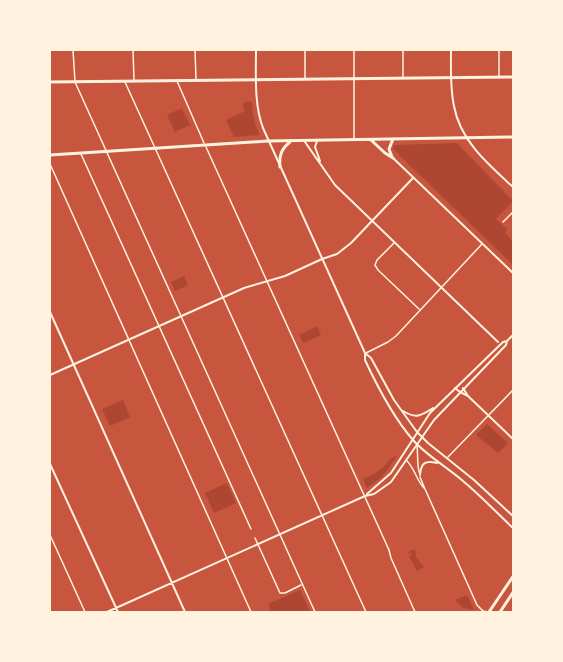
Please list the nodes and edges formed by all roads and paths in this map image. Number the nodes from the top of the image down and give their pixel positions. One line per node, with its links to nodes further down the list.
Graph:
1 (73, 50): 22 (street)
2 (134, 50): 19 (street)
3 (195, 50): 15 (street)
4 (256, 50): 16 (main road)
5 (305, 50): 17 (street)
6 (354, 50): 14 (street)
7 (403, 50): 12 (street)
8 (451, 50): 13 (main road)
9 (499, 50): 11 (street)
10 (513, 76): 11 (main road)
11 (499, 77): 13 (main road)
12 (403, 78): 13 (main road); 14 (main road)
13 (452, 78): 24 (main road)
14 (354, 79): 17 (main road); 25 (street)
15 (196, 80): 16 (main road); 20 (main road)
16 (257, 80): 17 (main road); 30 (main road)
17 (305, 80)
18 (124, 81): 19 (main road); 22 (main road); 33 (street)
19 (134, 81): 20 (main road)
20 (177, 81): 32 (street)
21 (50, 82): 22 (main road)
22 (75, 82): 34 (street)
23 (513, 137): 24 (main road)
24 (466, 138): 27 (main road); 42 (main road)
25 (354, 139): 26 (main road); 29 (main road)
26 (370, 139): 27 (main road); 37 (main road)
27 (393, 139): 37 (main road)
28 (304, 140): 29 (main road); 31 (main road); 39 (main road)
29 (318, 140): 39 (main road)
30 (268, 141): 31 (main road); 32 (main road); 40 (main road)
31 (292, 141): 40 (main road)
32 (205, 145): 33 (main road); 50 (street)
33 (155, 148): 34 (main road); 52 (street)
34 (106, 152): 35 (main road); 55 (street)
35 (81, 153): 36 (main road); 56 (street)
36 (50, 155)
37 (393, 158): 41 (main road)
38 (50, 164): 58 (street)
39 (321, 164): 44 (main road)
40 (280, 167): 48 (main road)
41 (413, 178): 44 (main road); 47 (main road)
42 (513, 188)
43 (513, 211): 45 (street)
44 (372, 222): 46 (main road); 48 (main road)
45 (502, 222)
46 (394, 243): 51 (main road); 53 (street)
47 (482, 244): 49 (main road); 51 (street)
48 (322, 260): 50 (main road); 62 (main road)
49 (513, 274)
50 (267, 282): 52 (main road); 84 (street)
51 (441, 288): 53 (street); 60 (main road)
52 (223, 298): 55 (main road); 85 (street)
53 (420, 310): 62 (street)
54 (50, 312): 63 (main road)
55 (181, 316): 56 (main road); 90 (street)
56 (158, 326): 58 (main road); 87 (street)
57 (513, 334): 59 (main road)
58 (128, 339): 63 (main road); 93 (street)
59 (507, 341): 60 (main road); 61 (main road)
60 (499, 343): 61 (main road); 65 (main road)
61 (503, 348): 66 (main road)
62 (365, 353): 71 (main road); 75 (main road)
63 (73, 364): 64 (main road); 95 (main road)
64 (50, 375)
65 (455, 388): 68 (main road); 70 (main road)
66 (464, 388): 68 (main road); 69 (main road)
67 (513, 389): 72 (street)
68 (460, 392): 69 (main road); 74 (main road)
69 (468, 396): 72 (main road)
70 (438, 405): 71 (main road); 73 (main road)
71 (401, 410): 73 (main road)
72 (488, 415): 76 (main road); 78 (street)
73 (417, 432): 74 (main road); 75 (main road)
74 (422, 437): 77 (main road); 78 (main road)
75 (412, 439): 77 (main road); 84 (main road)
76 (513, 440)
77 (416, 444): 79 (main road); 81 (main road); 82 (street)
78 (447, 458): 86 (main road)
79 (406, 460): 83 (street); 84 (main road)
80 (50, 464): 98 (main road)
81 (441, 464): 82 (main road); 88 (main road)
82 (420, 475): 83 (street)
83 (424, 489): 99 (street)
84 (365, 496): 85 (main road); 107 (street)
85 (322, 516): 90 (main road); 106 (street)
86 (513, 517)
87 (251, 529)
88 (513, 529)
89 (50, 535): 100 (street)
90 (280, 535): 92 (main road); 96 (street)
91 (255, 538): 92 (street)
92 (258, 545): 93 (main road); 96 (street)
93 (227, 558): 95 (main road); 104 (street)
94 (513, 575): 108 (main road)
95 (172, 583): 98 (main road); 103 (main road)
96 (302, 585): 105 (street)
97 (513, 591): 109 (main road)
98 (116, 608): 101 (main road); 102 (main road)
99 (481, 611): 108 (street)
100 (85, 612)
101 (107, 612)
102 (118, 612)
103 (185, 612)
104 (251, 612)
105 (315, 612)
106 (366, 612)
107 (416, 612)
108 (489, 612)
109 (500, 612)

